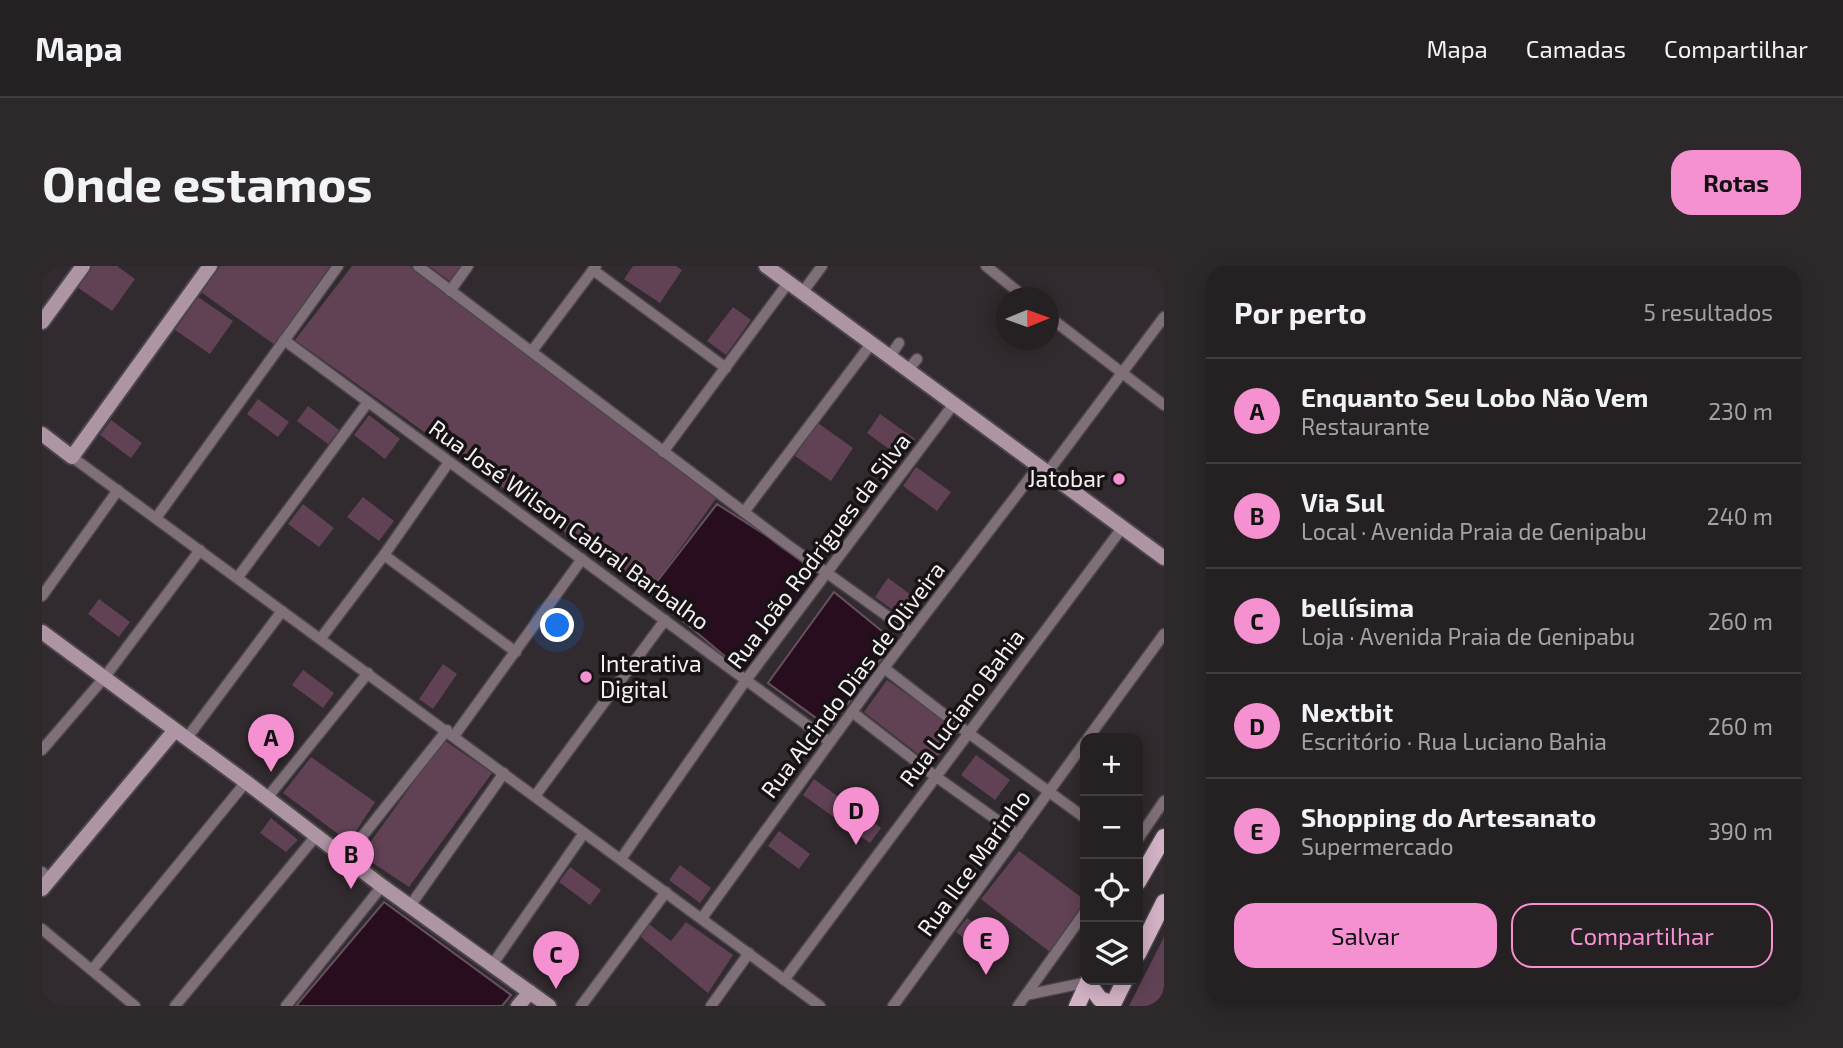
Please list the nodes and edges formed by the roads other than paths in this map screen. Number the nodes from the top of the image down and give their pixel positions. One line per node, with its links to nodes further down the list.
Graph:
1 (83, 266): 15 (main road)
2 (210, 266): 31 (main road)
3 (338, 266): 17 (street)
4 (418, 266): 12 (street)
5 (468, 266): 12 (street)
6 (766, 266): 10 (main road)
7 (822, 266): 13 (street)
8 (986, 266): 11 (street)
9 (594, 268): 20 (street); 23 (street)
10 (788, 283): 13 (main road); 23 (street)
11 (1012, 287)
12 (450, 291): 20 (street)
13 (802, 293): 19 (main road)
14 (1164, 317): 25 (street, Rua Alcindo Dias de Oliveira)
15 (42, 322)
16 (1059, 325): 25 (street)
17 (284, 340): 26 (street, Rua José Wilson Cabral Barbalho); 36 (street)
18 (900, 343): 21 (street)
19 (871, 344): 21 (main road); 35 (street)
20 (532, 351): 30 (street)
21 (889, 358): 24 (main road)
22 (917, 359): 24 (street)
23 (726, 368): 30 (street)
24 (906, 371): 27 (main road)
25 (1121, 374): 28 (street); 33 (street, Rua Alcindo Dias de Oliveira)
26 (368, 401): 32 (street, Rua José Wilson Cabral Barbalho); 43 (street)
27 (953, 405): 33 (main road); 42 (street, Rua João Rodrigues da Silva)
28 (1164, 405)
29 (42, 434): 31 (main road)
30 (663, 452): 35 (street)
31 (72, 457): 34 (street)
32 (449, 462): 39 (street); 41 (street, Rua José Wilson Cabral Barbalho)
33 (1042, 470): 37 (main road); 48 (street, Rua Alcindo Dias de Oliveira)
34 (118, 490): 36 (street); 44 (street)
35 (744, 512): 42 (street)
36 (156, 518): 38 (street)
37 (1122, 527): 40 (main road); 57 (street, Rua Luciano Bahia)
38 (200, 551): 43 (street); 54 (street)
39 (384, 555): 50 (street); 51 (street)
40 (1164, 558)
41 (582, 559): 46 (street, Rua José Wilson Cabral Barbalho); 51 (street)
42 (827, 572): 48 (street); 55 (street, Rua João Rodrigues da Silva)
43 (238, 578): 45 (street)
44 (42, 596)
45 (282, 611): 50 (street); 60 (street)
46 (665, 620): 55 (street, Rua José Wilson Cabral Barbalho); 68 (street)
47 (42, 632): 54 (main road)
48 (911, 633): 52 (street, Rua Alcindo Dias de Oliveira)
49 (1164, 634): 59 (street, Rua Ilce Marinho)
50 (321, 638): 53 (street)
51 (516, 652): 58 (street)
52 (884, 668): 56 (street, Rua Alcindo Dias de Oliveira); 57 (street)
53 (368, 673): 58 (street); 69 (street)
54 (104, 678): 60 (main road); 62 (street)
55 (746, 680): 61 (street, Rua José Wilson Cabral Barbalho); 78 (street, Rua João Rodrigues da Silva)
56 (852, 712): 61 (street, Rua Alcindo Dias de Oliveira); 65 (street)
57 (967, 732): 65 (street, Rua Luciano Bahia); 67 (street)
58 (451, 733): 64 (street); 77 (street)
59 (1092, 733)
60 (181, 734): 66 (main road); 80 (main road)
61 (830, 742): 85 (street, Rua Alcindo Dias de Oliveira)
62 (42, 750)
63 (1080, 750): 67 (street, Rua Ilce Marinho)
64 (503, 773): 68 (street); 84 (street)
65 (935, 776): 74 (street); 92 (street, Rua Luciano Bahia)
66 (246, 782): 69 (main road); 91 (street)
67 (1050, 792): 71 (street); 74 (street, Rua Ilce Marinho)
68 (535, 796): 73 (street)
69 (267, 798): 75 (main road)
70 (1164, 801): 72 (street)
71 (1080, 814)
72 (1143, 832)
73 (584, 833): 78 (street); 90 (street)
74 (1018, 835): 108 (street, Rua Ilce Marinho)
75 (316, 836): 77 (main road); 101 (street)
76 (1164, 837): 79 (main road)
77 (345, 858): 81 (main road)
78 (621, 859): 82 (street)
79 (1143, 861)
80 (45, 880)
81 (382, 886): 84 (main road); 102 (street)
82 (666, 892): 85 (street); 105 (street)
83 (1164, 902): 88 (main road)
84 (410, 906): 90 (main road)
85 (702, 918): 89 (street)
86 (1080, 919): 98 (street)
87 (42, 929): 91 (street)
88 (1143, 944)
89 (749, 953): 92 (street); 106 (street)
90 (492, 965): 97 (main road)
91 (92, 970): 100 (street)
92 (784, 980): 107 (street)
93 (1080, 983): 98 (street)
94 (1086, 985): 110 (main road)
95 (1091, 985): 99 (main road)
96 (1122, 985): 99 (main road)
97 (530, 992): 103 (main road); 104 (main road)
98 (1026, 995): 109 (street)
99 (1112, 1005)
100 (135, 1006)
101 (175, 1006)
102 (286, 1006)
103 (518, 1006)
104 (549, 1006)
105 (582, 1006)
106 (711, 1006)
107 (820, 1006)
108 (893, 1006)
109 (1018, 1006)
110 (1077, 1006)

